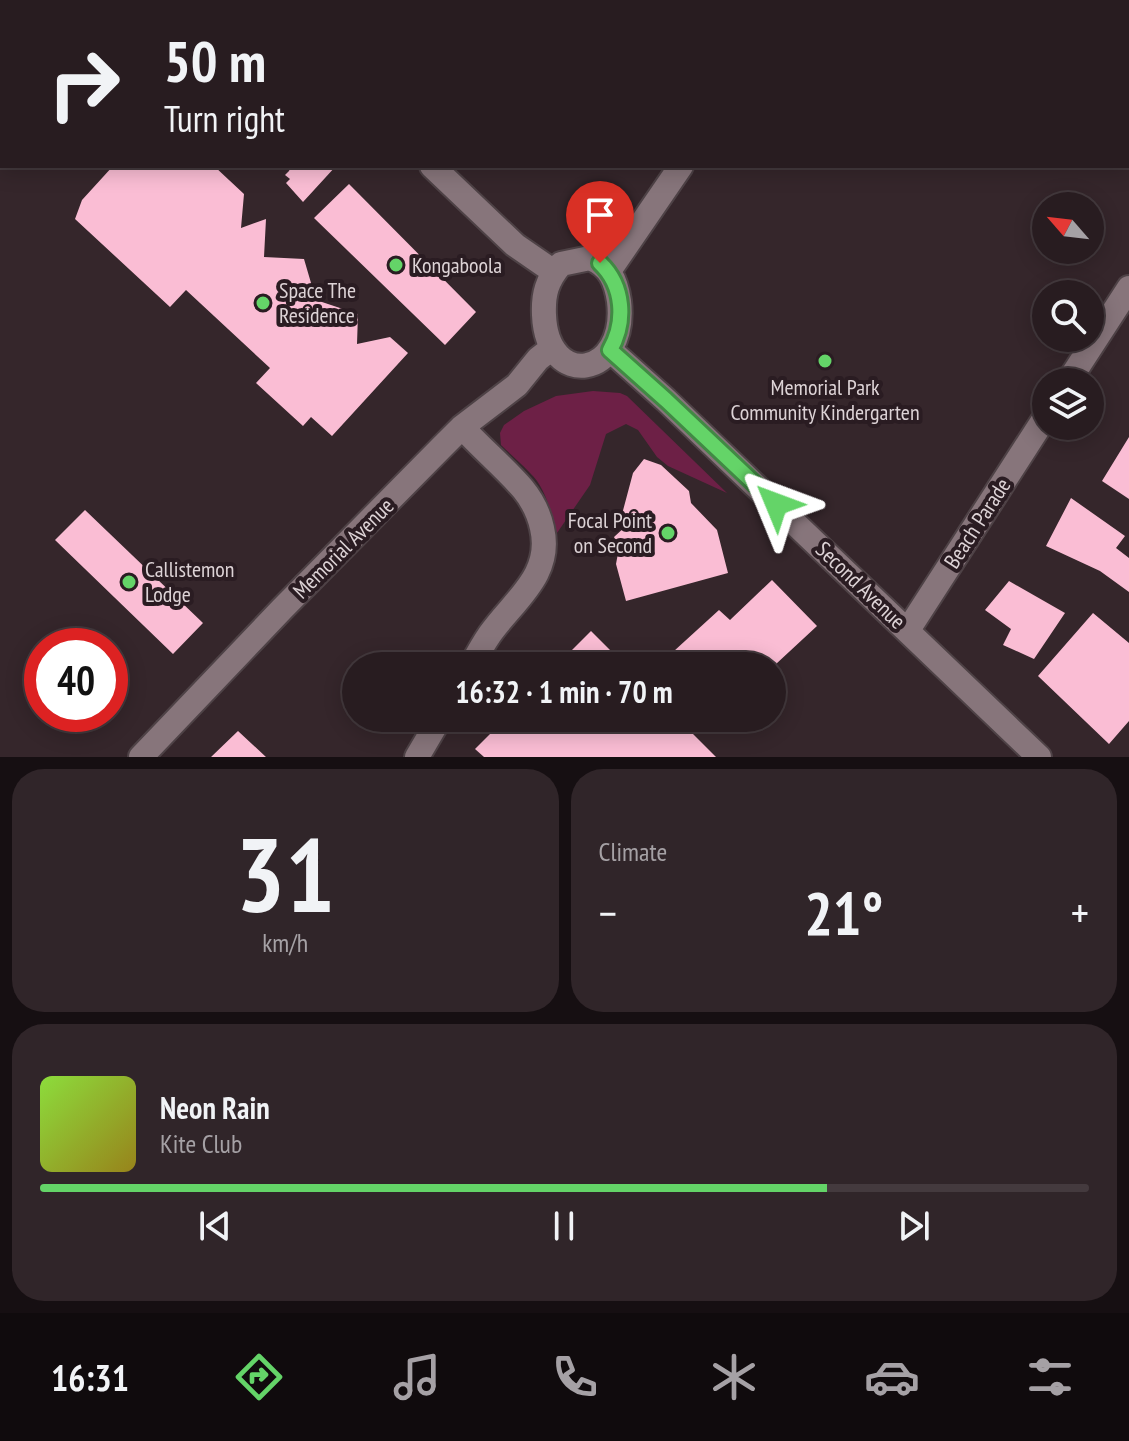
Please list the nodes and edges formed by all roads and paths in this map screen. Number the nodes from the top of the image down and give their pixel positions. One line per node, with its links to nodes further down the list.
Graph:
1 (434, 168): 4 (street)
2 (680, 168): 3 (street)
3 (609, 271): 4 (street); 7 (street)
4 (554, 272): 6 (street)
5 (1129, 288): 8 (street)
6 (552, 348): 7 (street); 9 (street, Memorial Avenue)
7 (610, 350): 11 (street, Second Avenue)
8 (1077, 368)
9 (462, 427): 12 (street); 14 (street, Memorial Avenue)
10 (1032, 438): 11 (street, Beach Parade)
11 (908, 630): 16 (street, Second Avenue)
12 (480, 652)
13 (432, 732): 15 (street)
14 (141, 757)
15 (417, 757)
16 (1039, 757)

